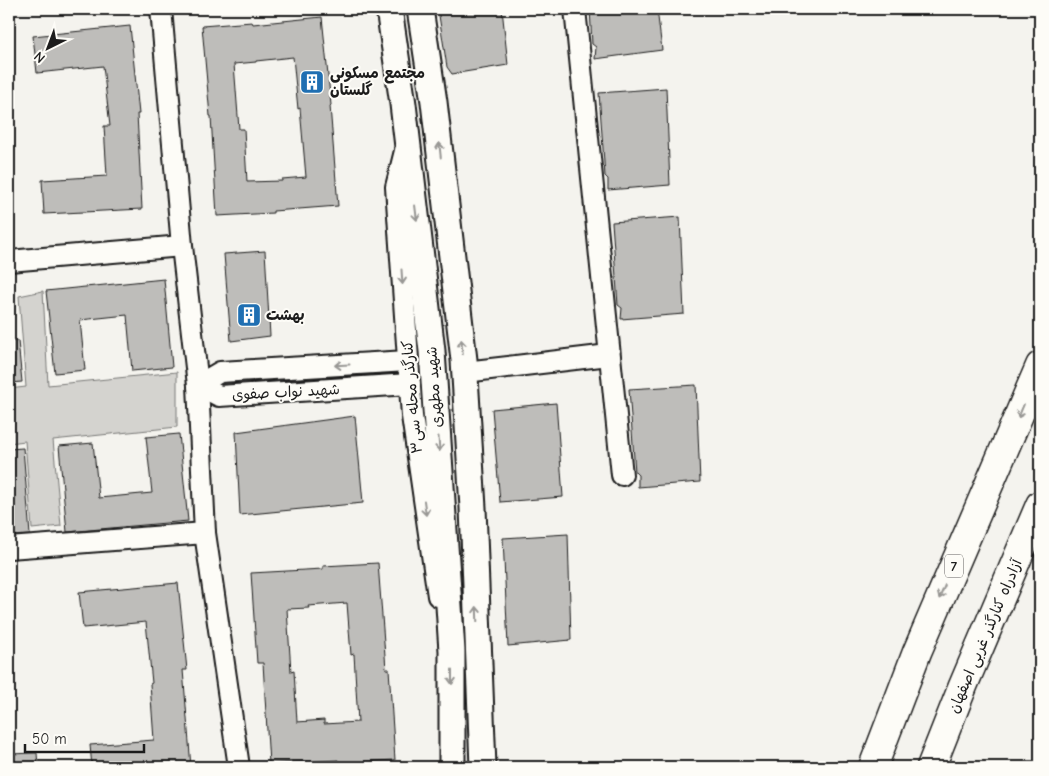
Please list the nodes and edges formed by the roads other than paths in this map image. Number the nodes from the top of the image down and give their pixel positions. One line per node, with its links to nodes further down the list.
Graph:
1 (161, 9): 6 (street)
2 (389, 9): 5 (main road, شهید مطهری)
3 (420, 9): 12 (main road, شهید مطهری, one-way to 3)
4 (575, 9): 8 (street)
5 (408, 142): 9 (street, کنارگذر محله سی۳, one-way to 9); 20 (main road, شهید مطهری, one-way to 20)
6 (182, 246): 7 (street); 14 (street)
7 (9, 261)
8 (609, 355): 12 (street); 16 (street)
9 (408, 361): 10 (street, شهید نواب صفوی); 13 (street, کنارگذر محله سی۳)
10 (376, 363): 14 (street, شهید نواب صفوی, one-way to 14); 15 (street)
11 (1040, 366): 21 (highway, 7, one-way to 21)
12 (465, 372): 24 (main road, شهید مطهری, one-way to 12)
13 (410, 384): 15 (street, شهید نواب صفوی); 20 (street, کنارگذر محله سی۳, one-way to 20)
14 (198, 385): 15 (street, شهید نواب صفوی); 18 (street)
15 (374, 387)
16 (622, 475)
17 (1040, 505): 27 (highway, آزادراه کنارگذر غربی اصفهان)
18 (205, 533): 19 (street); 22 (street)
19 (9, 548)
20 (452, 651): 23 (main road, شهید مطهری, one-way to 23)
21 (916, 652): 25 (highway); 26 (highway, 7)
22 (239, 767)
23 (452, 767)
24 (483, 767)
25 (856, 767)
26 (873, 767)
27 (931, 767)

